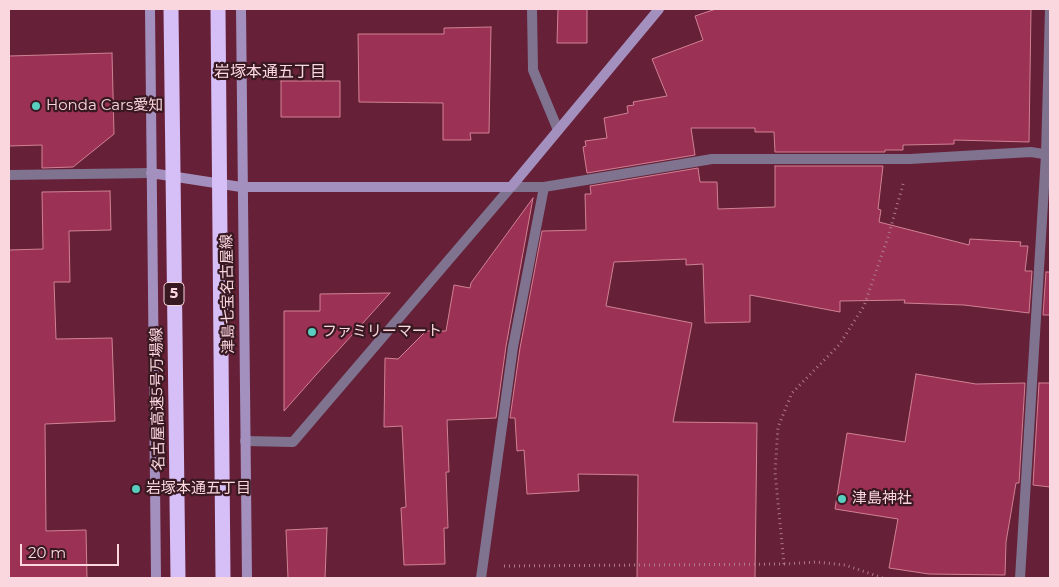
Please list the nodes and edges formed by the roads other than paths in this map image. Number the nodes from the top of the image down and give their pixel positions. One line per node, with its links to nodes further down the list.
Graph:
1 (150, 9): 10 (main road)
2 (171, 9): 17 (highway, 名古屋高速5号万場線 / 5, bridge)
3 (218, 9): 18 (highway, bridge)
4 (241, 9): 12 (main road, 津島七宝名古屋線)
5 (532, 9): 8 (street)
6 (658, 9): 8 (main road)
7 (1050, 9): 9 (street)
8 (558, 130): 13 (main road)
9 (1048, 155): 14 (street); 21 (street)
10 (152, 173): 11 (street); 12 (main road); 16 (main road)
11 (9, 175)
12 (241, 187): 13 (main road); 15 (main road, 津島七宝名古屋線)
13 (511, 187): 14 (street); 15 (street)
14 (544, 187): 20 (street)
15 (245, 441): 19 (main road, 津島七宝名古屋線)
16 (156, 578)
17 (178, 578)
18 (222, 578)
19 (247, 578)
20 (481, 578)
21 (1020, 578)

